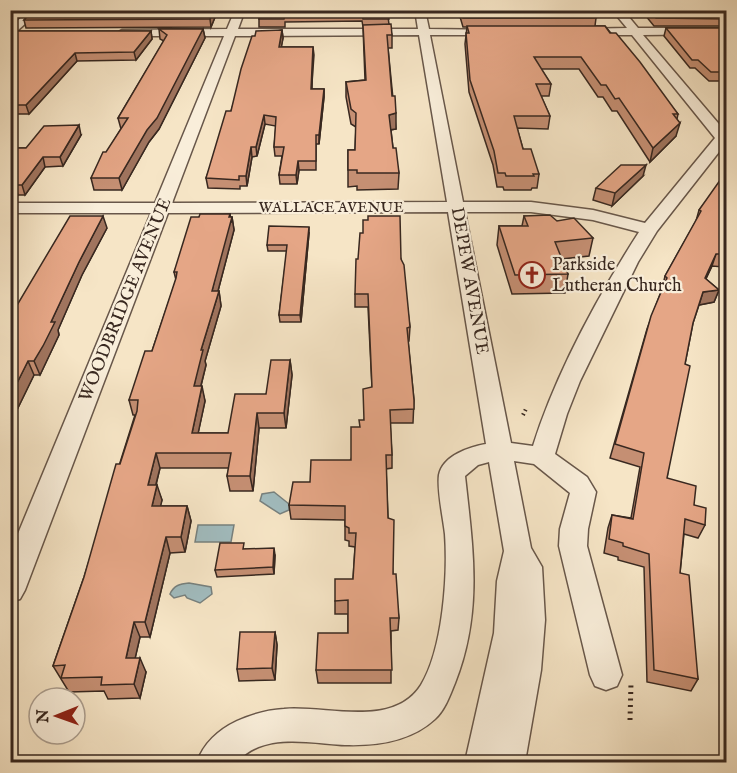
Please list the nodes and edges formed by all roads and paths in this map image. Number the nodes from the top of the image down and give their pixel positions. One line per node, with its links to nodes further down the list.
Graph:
1 (36, 10): 10 (street)
2 (240, 10): 13 (street, WOODBRIDGE AVENUE)
3 (420, 10): 5 (street, DEPEW AVENUE)
4 (617, 10): 8 (street)
5 (424, 32): 6 (street); 13 (street); 16 (street, DEPEW AVENUE)
6 (506, 32)
7 (565, 32): 8 (street)
8 (635, 32): 9 (street); 14 (street)
9 (726, 32)
10 (11, 33): 11 (street)
11 (33, 33)
12 (114, 33): 13 (street)
13 (231, 33): 15 (street, WOODBRIDGE AVENUE)
14 (724, 135): 18 (street)
15 (163, 207): 16 (street, WALLACE AVENUE); 17 (street, WALLACE AVENUE); 24 (street, WOODBRIDGE AVENUE)
16 (456, 207): 18 (street, WALLACE AVENUE); 21 (street, DEPEW AVENUE)
17 (10, 208)
18 (650, 229): 22 (street)
19 (526, 409): 20 (path)
20 (523, 415)
21 (500, 452): 22 (street); 23 (street, DEPEW AVENUE); 27 (street)
22 (542, 457): 25 (street)
23 (518, 551): 28 (street, DEPEW AVENUE); 29 (street, DEPEW AVENUE)
24 (10, 590)
25 (619, 679): 26 (path)
26 (630, 720)
27 (214, 762)
28 (482, 762)
29 (508, 762)

